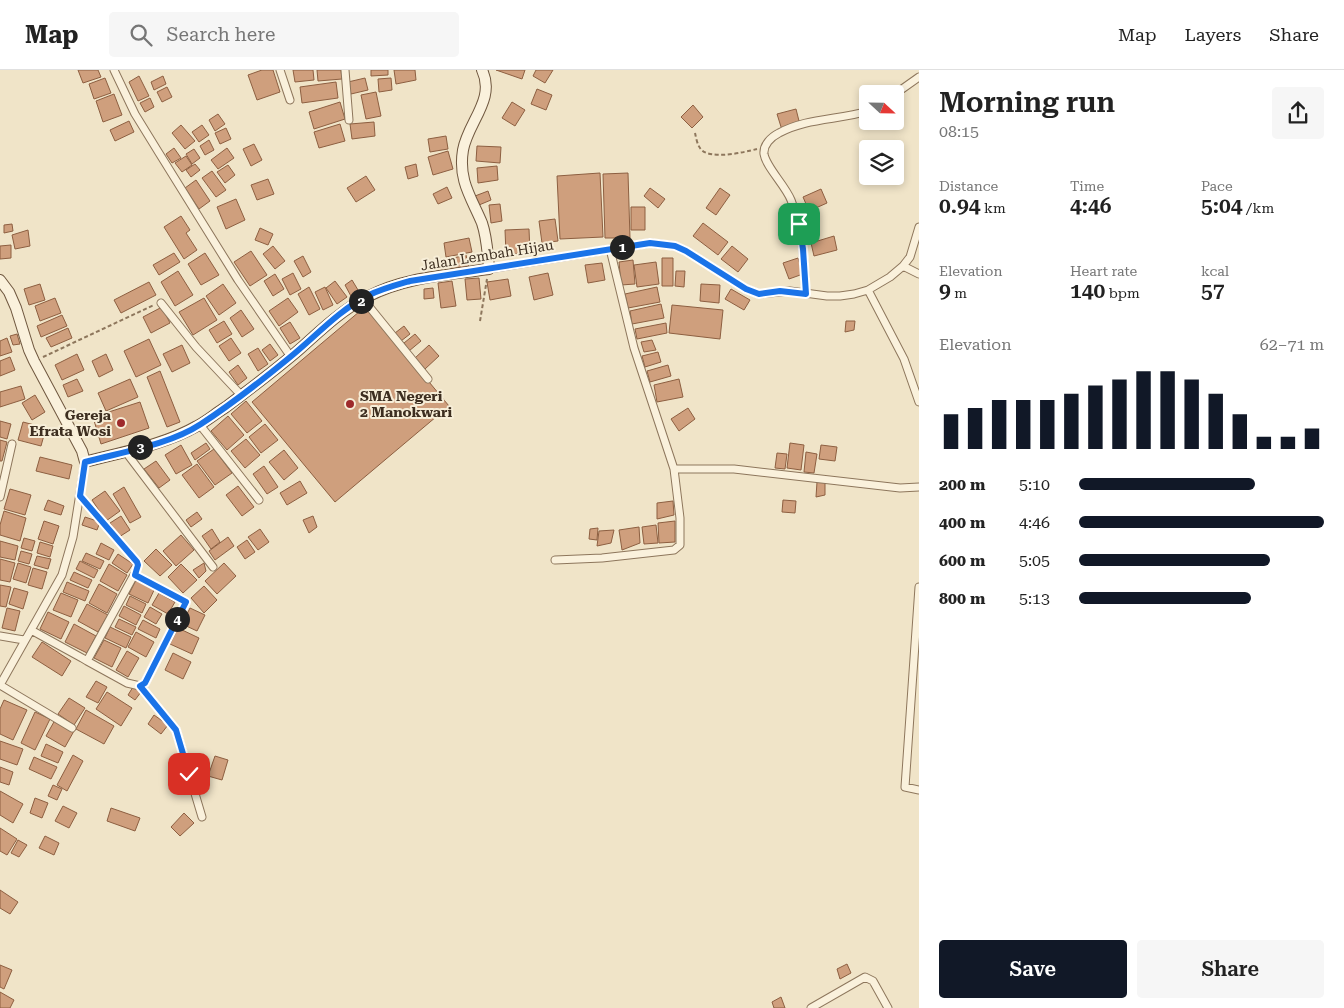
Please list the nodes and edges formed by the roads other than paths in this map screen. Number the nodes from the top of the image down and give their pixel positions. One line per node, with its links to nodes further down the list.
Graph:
1 (114, 70): 20 (street)
2 (280, 70): 7 (street)
3 (345, 70): 9 (street)
4 (482, 70): 13 (street)
5 (919, 77): 6 (street)
6 (904, 88)
7 (290, 100)
8 (859, 113): 17 (street)
9 (349, 120)
10 (919, 227): 12 (street, Jalan Lembah Hijau)
11 (610, 249): 13 (street, Jalan Lembah Hijau); 17 (street, Jalan Lembah Hijau); 28 (street)
12 (903, 266): 14 (street); 16 (street, Jalan Lembah Hijau)
13 (489, 269): 18 (street, Jalan Lembah Hijau)
14 (919, 274)
15 (0, 280): 27 (street)
16 (868, 290): 17 (street, Jalan Lembah Hijau); 23 (street)
17 (806, 294)
18 (364, 298): 20 (street, Jalan Lembah Hijau); 21 (street)
19 (161, 303): 22 (street)
20 (291, 357): 22 (street, Jalan Lembah Hijau)
21 (428, 379)
22 (241, 395): 24 (street, Jalan Lembah Hijau)
23 (919, 402)
24 (200, 425): 26 (street, Jalan Lembah Hijau); 31 (street)
25 (12, 444): 30 (street)
26 (125, 451): 27 (street, Jalan Lembah Hijau); 33 (street)
27 (85, 462): 35 (street)
28 (674, 469): 29 (street); 32 (street)
29 (919, 487)
30 (0, 497)
31 (259, 500)
32 (555, 560)
33 (214, 567)
34 (919, 589): 41 (street)
35 (31, 630): 37 (street); 38 (street)
36 (0, 636): 37 (street)
37 (24, 640): 39 (street)
38 (87, 661): 40 (street); 40 (street)
39 (0, 685): 42 (street)
40 (140, 686): 44 (street)
41 (915, 691): 43 (street)
42 (72, 728)
43 (919, 790)
44 (202, 817)
45 (811, 1008): 46 (street)
46 (888, 1008)

